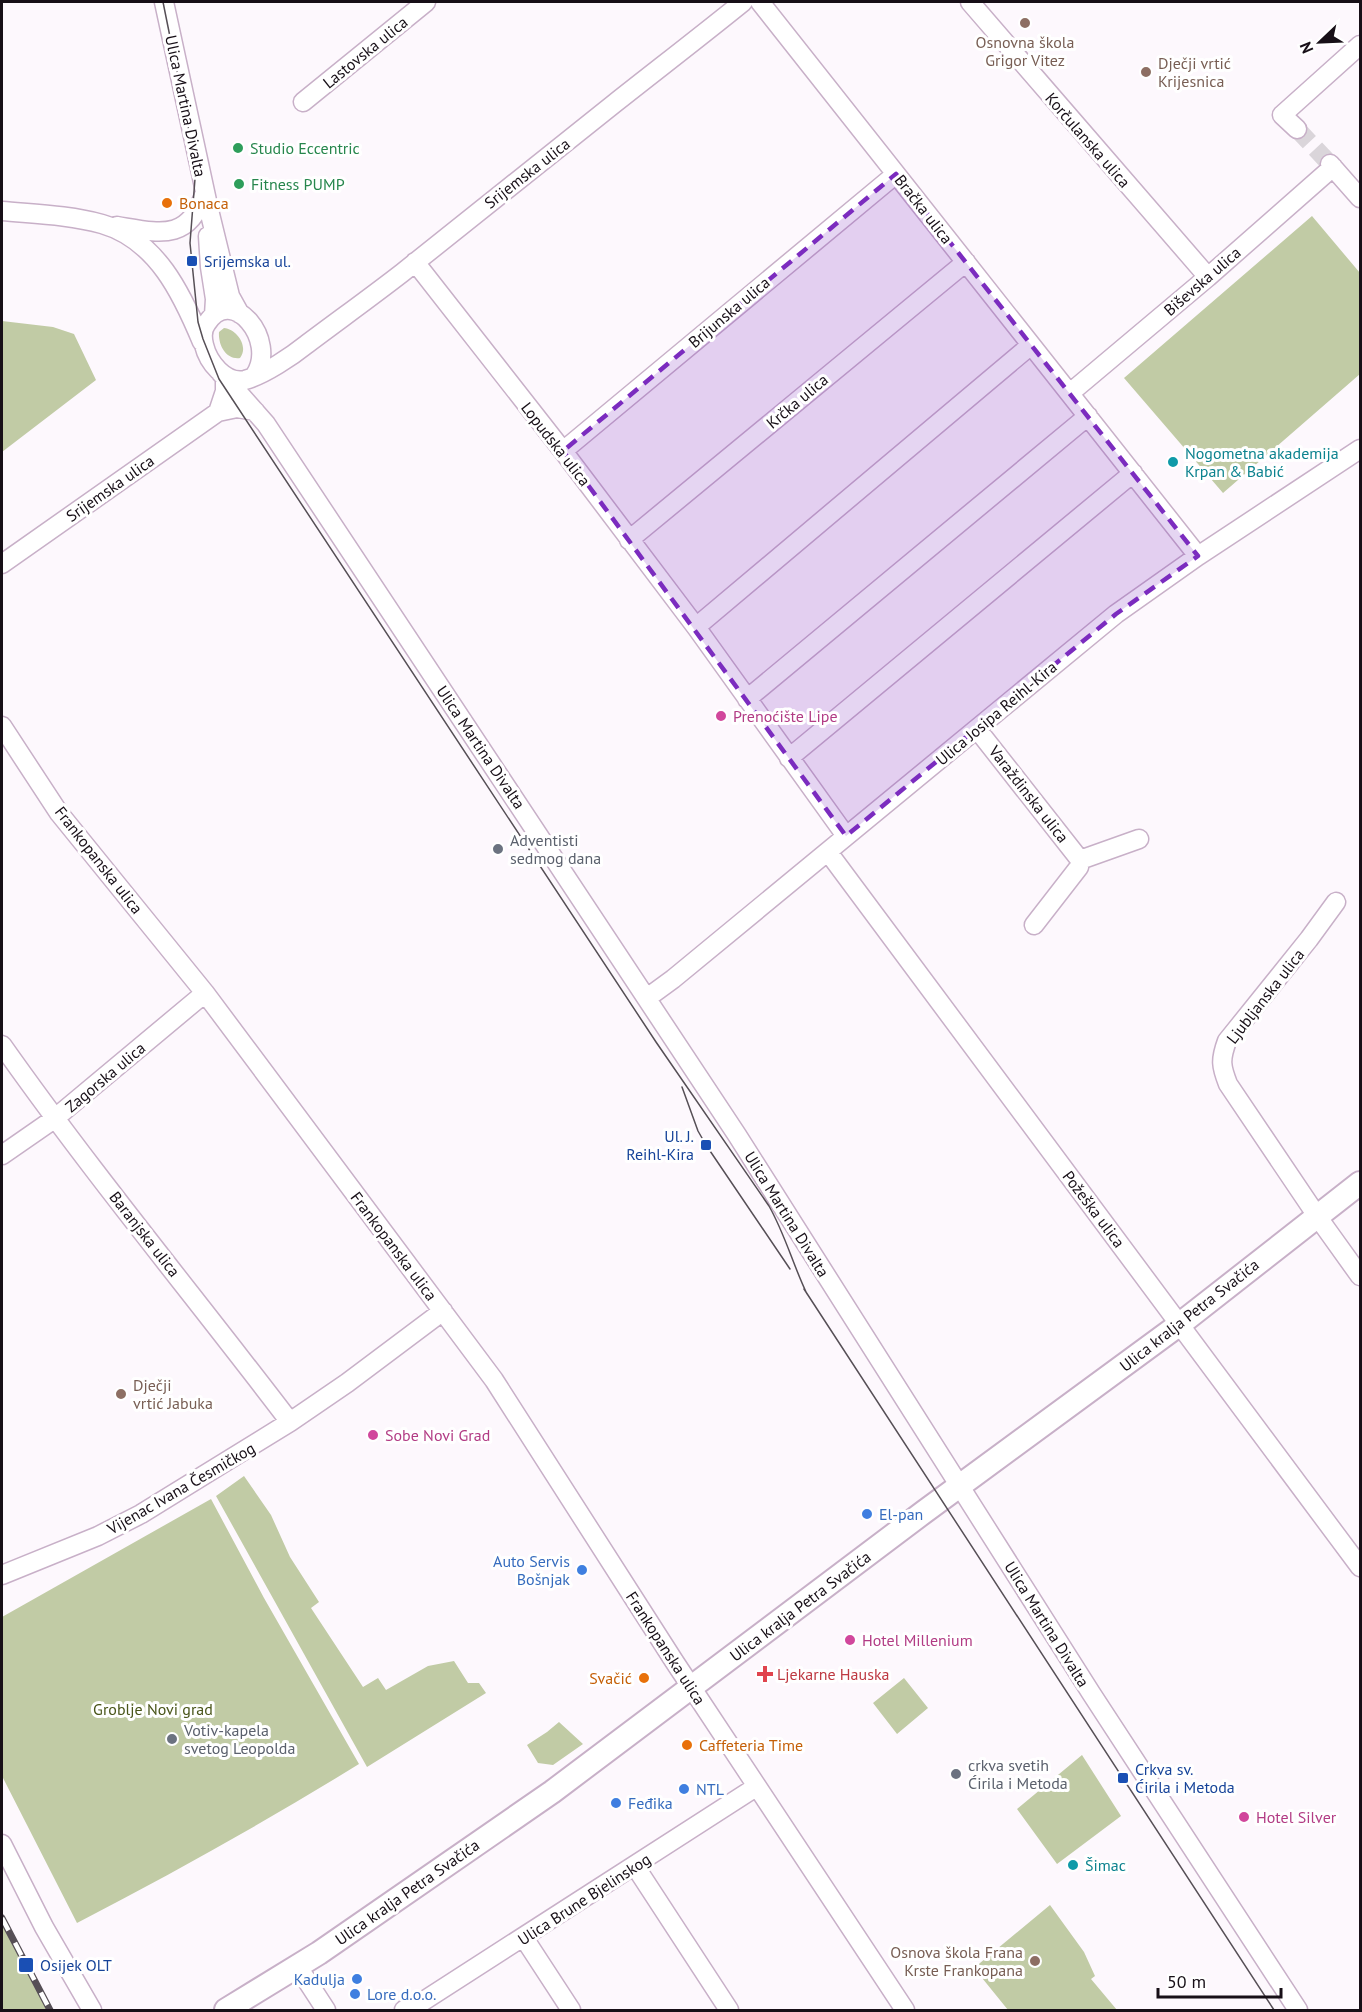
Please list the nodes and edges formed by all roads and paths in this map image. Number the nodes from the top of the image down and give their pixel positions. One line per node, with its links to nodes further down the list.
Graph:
1 (164, 2): 11 (street, Ulica Martina Divalta)
2 (426, 2): 7 (street, Lastovska ulica)
3 (743, 2): 14 (street, Srijemska ulica)
4 (760, 2): 9 (street, Bračka ulica)
5 (969, 2): 16 (street, Korčulanska ulica)
6 (1360, 45): 8 (street)
7 (303, 102)
8 (1297, 129)
9 (896, 174): 15 (street, Bračka ulica); 31 (street, Brijunska ulica)
10 (1360, 198): 16 (street, Biševska ulica)
11 (207, 201): 13 (street); 18 (street, Ulica Martina Divalta); 19 (street, Ulica Martina Divalta)
12 (2, 211): 13 (street)
13 (103, 224): 17 (street)
14 (415, 262): 21 (street, Srijemska ulica); 31 (street, Lopudska ulica)
15 (966, 262): 22 (street, Bračka ulica); 33 (street, Krčka ulica)
16 (1208, 278): 26 (street, Biševska ulica)
17 (175, 284): 18 (street); 23 (street)
18 (216, 312): 19 (street); 23 (street)
19 (240, 314): 20 (street)
20 (259, 338): 21 (street, Srijemska ulica); 25 (street)
21 (309, 342): 25 (street, Srijemska ulica)
22 (1031, 345): 26 (street, Bračka ulica); 36 (street)
23 (205, 348): 24 (street)
24 (223, 375): 25 (street); 27 (street); 29 (street, Ulica Martina Divalta)
25 (255, 375): 29 (street, Ulica Martina Divalta)
26 (1070, 393): 28 (street, Bračka ulica)
27 (218, 412): 29 (street); 35 (street, Srijemska ulica)
28 (1088, 416): 32 (street, Bračka ulica); 37 (street)
29 (260, 417): 48 (street, Ulica Martina Divalta)
30 (1360, 449): 34 (street, Ulica Josipa Reihl-Kira)
31 (563, 451): 33 (street, Lopudska ulica)
32 (1133, 473): 34 (street, Bračka ulica); 40 (street)
33 (629, 540): 36 (street, Lopudska ulica)
34 (1198, 556): 39 (street, Ulica Josipa Reihl-Kira)
35 (2, 564)
36 (696, 627): 37 (street, Lopudska ulica)
37 (747, 699): 40 (street, Lopudska ulica)
38 (2, 726): 47 (street, Frankopanska ulica)
39 (977, 729): 41 (street, Ulica Josipa Reihl-Kira); 44 (street, Varaždinska ulica)
40 (789, 758): 41 (street, Lopudska ulica)
41 (846, 836): 43 (street, Ulica Josipa Reihl-Kira)
42 (1139, 839): 44 (street, Varaždinska ulica)
43 (828, 852): 48 (street, Ulica Josipa Reihl-Kira); 56 (street, Požeška ulica)
44 (1080, 860): 46 (street, Varaždinska ulica)
45 (1336, 902): 53 (street, Ljubljanska ulica)
46 (1034, 925)
47 (205, 993): 50 (street, Zagorska ulica); 55 (street, Frankopanska ulica)
48 (647, 998): 58 (street, Ulica Martina Divalta)
49 (2, 1046): 50 (street, Baranjska ulica)
50 (54, 1119): 51 (street, Zagorska ulica); 57 (street, Baranjska ulica)
51 (2, 1155)
52 (1360, 1183): 53 (main road, Ulica kralja Petra Svačića)
53 (1317, 1216): 54 (street, Ljubljanska ulica); 56 (main road, Ulica kralja Petra Svačića)
54 (1360, 1276)
55 (443, 1311): 57 (street, Vijenac Ivana Česmičkog); 61 (street, Frankopanska ulica)
56 (1180, 1324): 58 (main road, Ulica kralja Petra Svačića); 59 (street, Požeška ulica)
57 (290, 1422): 60 (street, Vijenac Ivana Česmičkog)
58 (960, 1486): 61 (main road, Ulica kralja Petra Svačića); 74 (street, Ulica Martina Divalta)
59 (1360, 1567)
60 (2, 1575)
61 (692, 1687): 62 (street, Frankopanska ulica); 66 (main road, Ulica kralja Petra Svačića)
62 (756, 1787): 64 (street, Ulica Brune Bjelinskog); 73 (street, Frankopanska ulica)
63 (2, 1844): 67 (street)
64 (635, 1866): 65 (street, Ulica Brune Bjelinskog); 72 (street)
65 (524, 1938): 70 (street, Ulica Brune Bjelinskog); 71 (street)
66 (298, 1967): 68 (main road, Ulica kralja Petra Svačića); 69 (street)
67 (92, 2010)
68 (226, 2010)
69 (326, 2010)
70 (408, 2010)
71 (572, 2010)
72 (729, 2010)
73 (905, 2010)
74 (1298, 2010)

